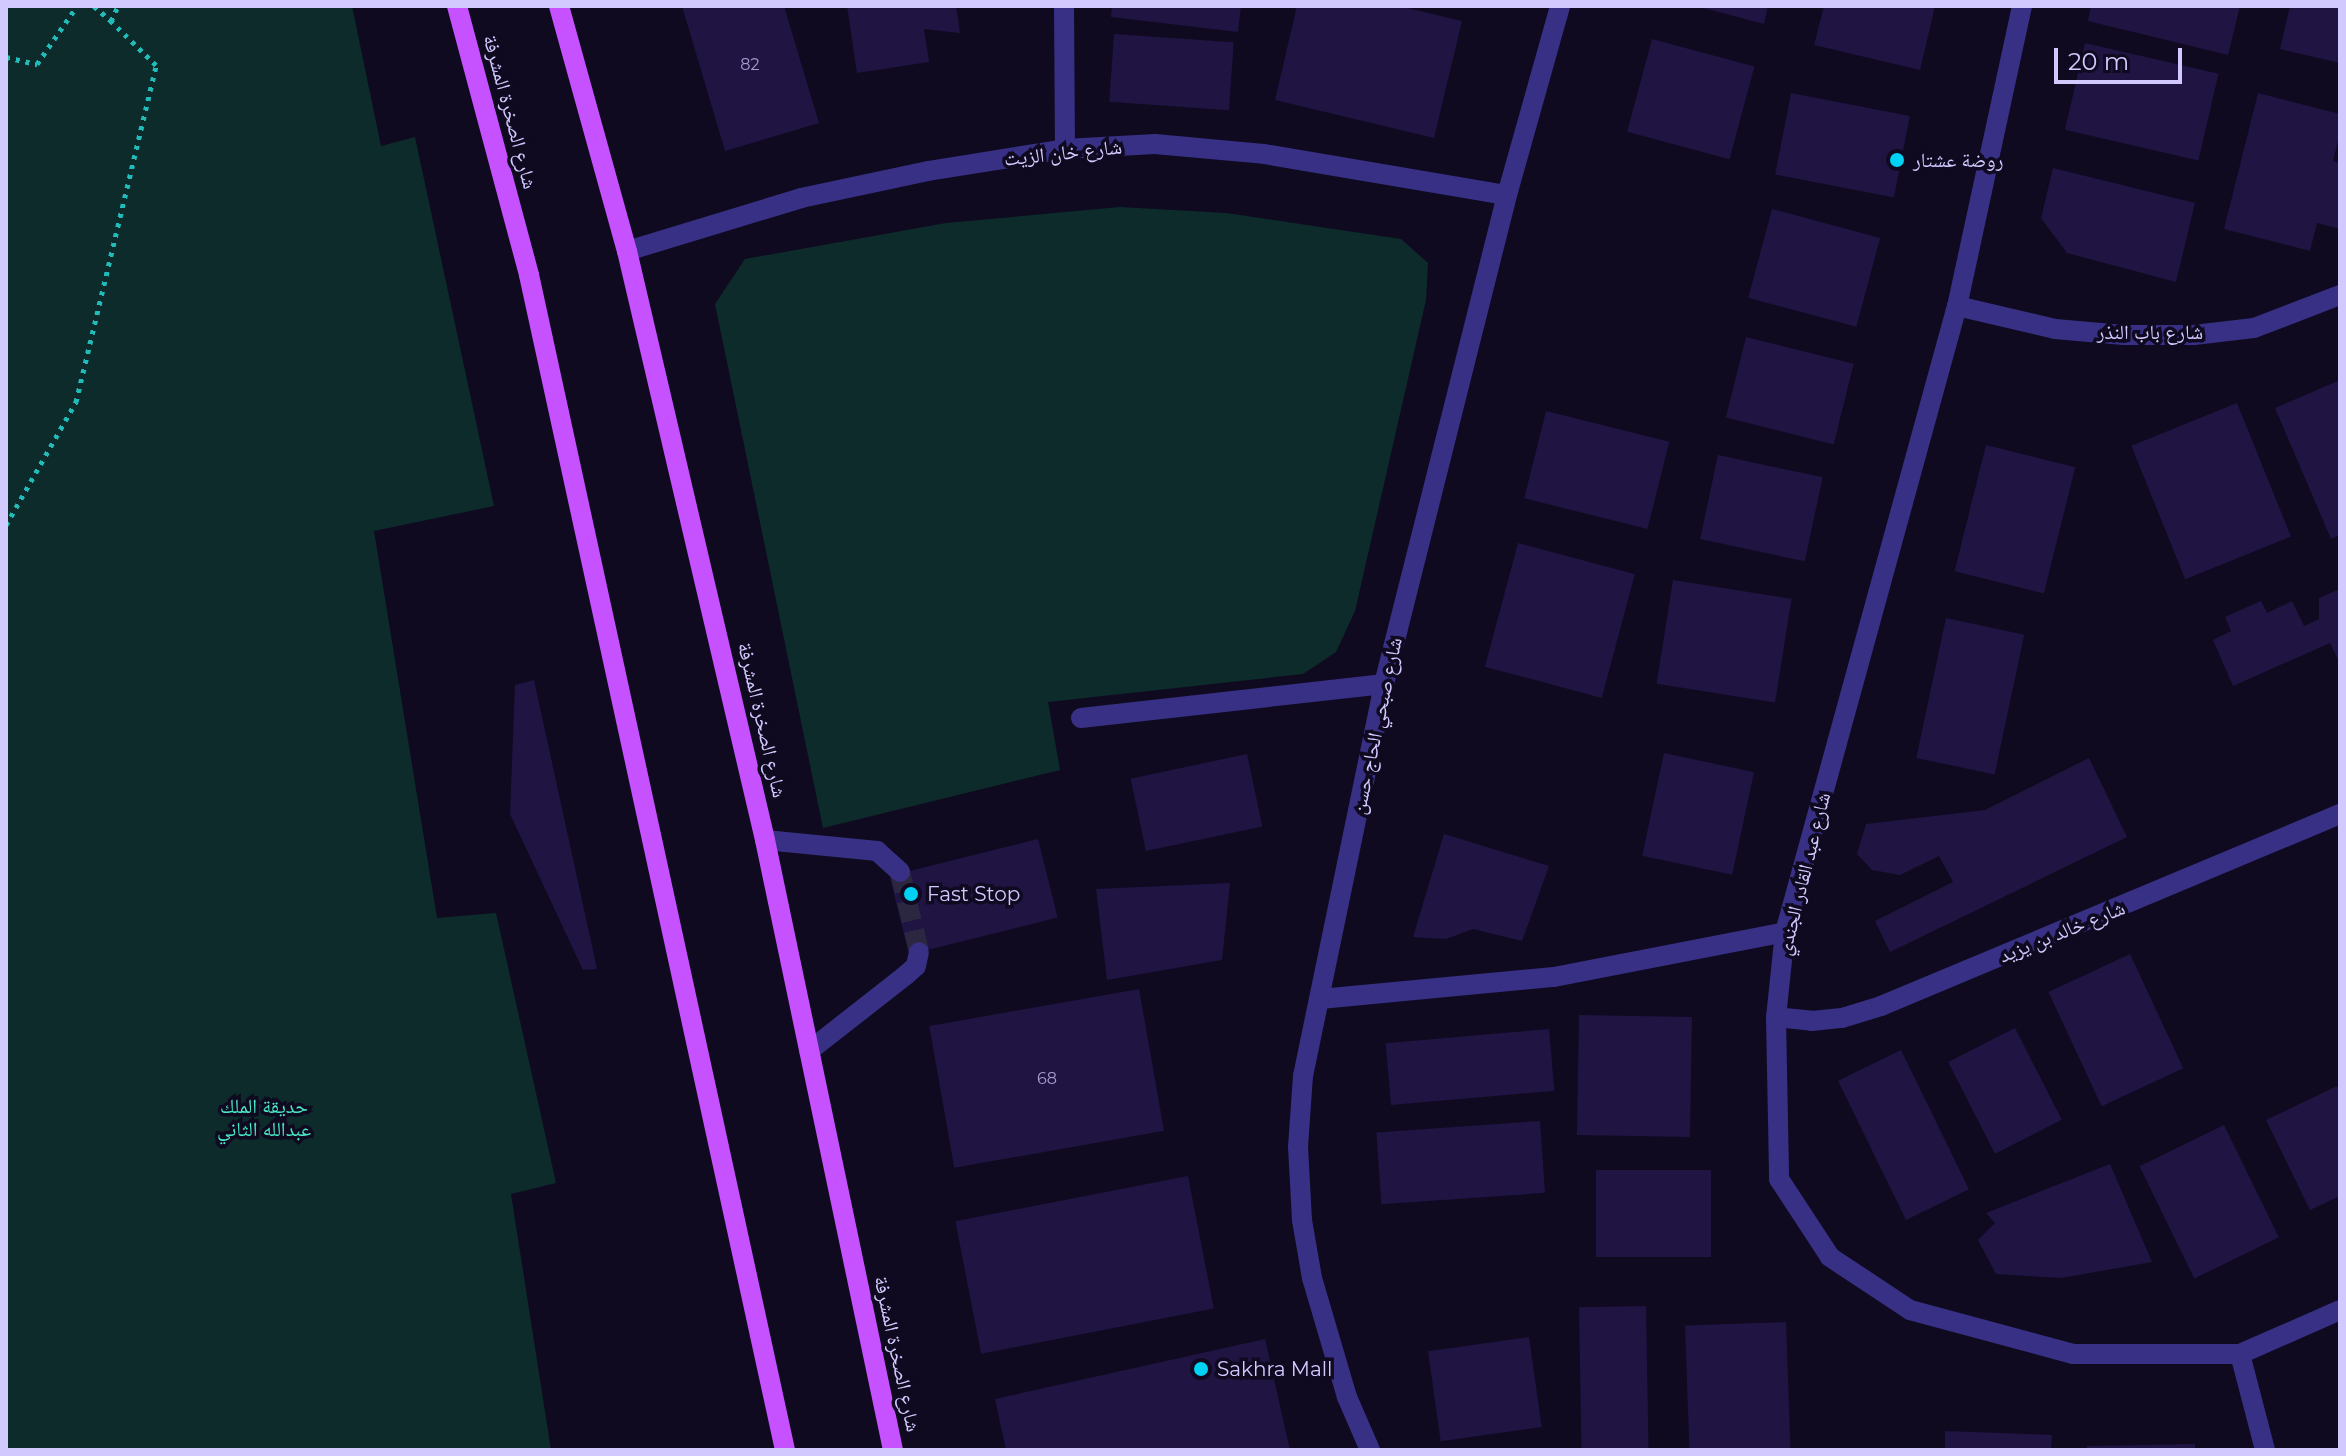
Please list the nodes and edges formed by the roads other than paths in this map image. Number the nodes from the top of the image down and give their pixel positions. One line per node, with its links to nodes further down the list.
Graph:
1 (457, 6): 23 (main road, شارع الصخرة المشرفة)
2 (559, 6): 8 (main road, شارع الصخرة المشرفة)
3 (1064, 6): 6 (street)
4 (1560, 6): 7 (street, شارع صبحي الحاج حسن)
5 (2022, 6): 10 (street, شارع عبد القادر الجندي)
6 (1065, 149): 7 (street, شارع خان الزيت); 8 (street, شارع خان الزيت)
7 (1507, 195): 11 (street, شارع صبحي الحاج حسن)
8 (627, 251): 14 (main road, شارع الصخرة المشرفة)
9 (2340, 295): 10 (street, شارع باب النذر)
10 (1957, 306): 16 (street, شارع عبد القادر الجندي)
11 (1384, 684): 12 (street); 18 (street, شارع صبحي الحاج حسن)
12 (1081, 718)
13 (2340, 814): 19 (street, شارع خالد بن يزيد)
14 (765, 840): 15 (street); 20 (main road, شارع الصخرة المشرفة)
15 (900, 872)
16 (1785, 932): 18 (street); 19 (street, شارع عبد القادر الجندي)
17 (919, 952): 20 (street)
18 (1320, 999): 25 (street, شارع صبحي الحاج حسن)
19 (1776, 1017): 22 (street, شارع عبد القادر الجندي)
20 (809, 1051): 24 (main road, شارع الصخرة المشرفة)
21 (2340, 1310): 22 (street, شارع عبد القادر الجندي)
22 (2240, 1354): 26 (street)
23 (785, 1450)
24 (893, 1450)
25 (1370, 1450)
26 (2265, 1450)

